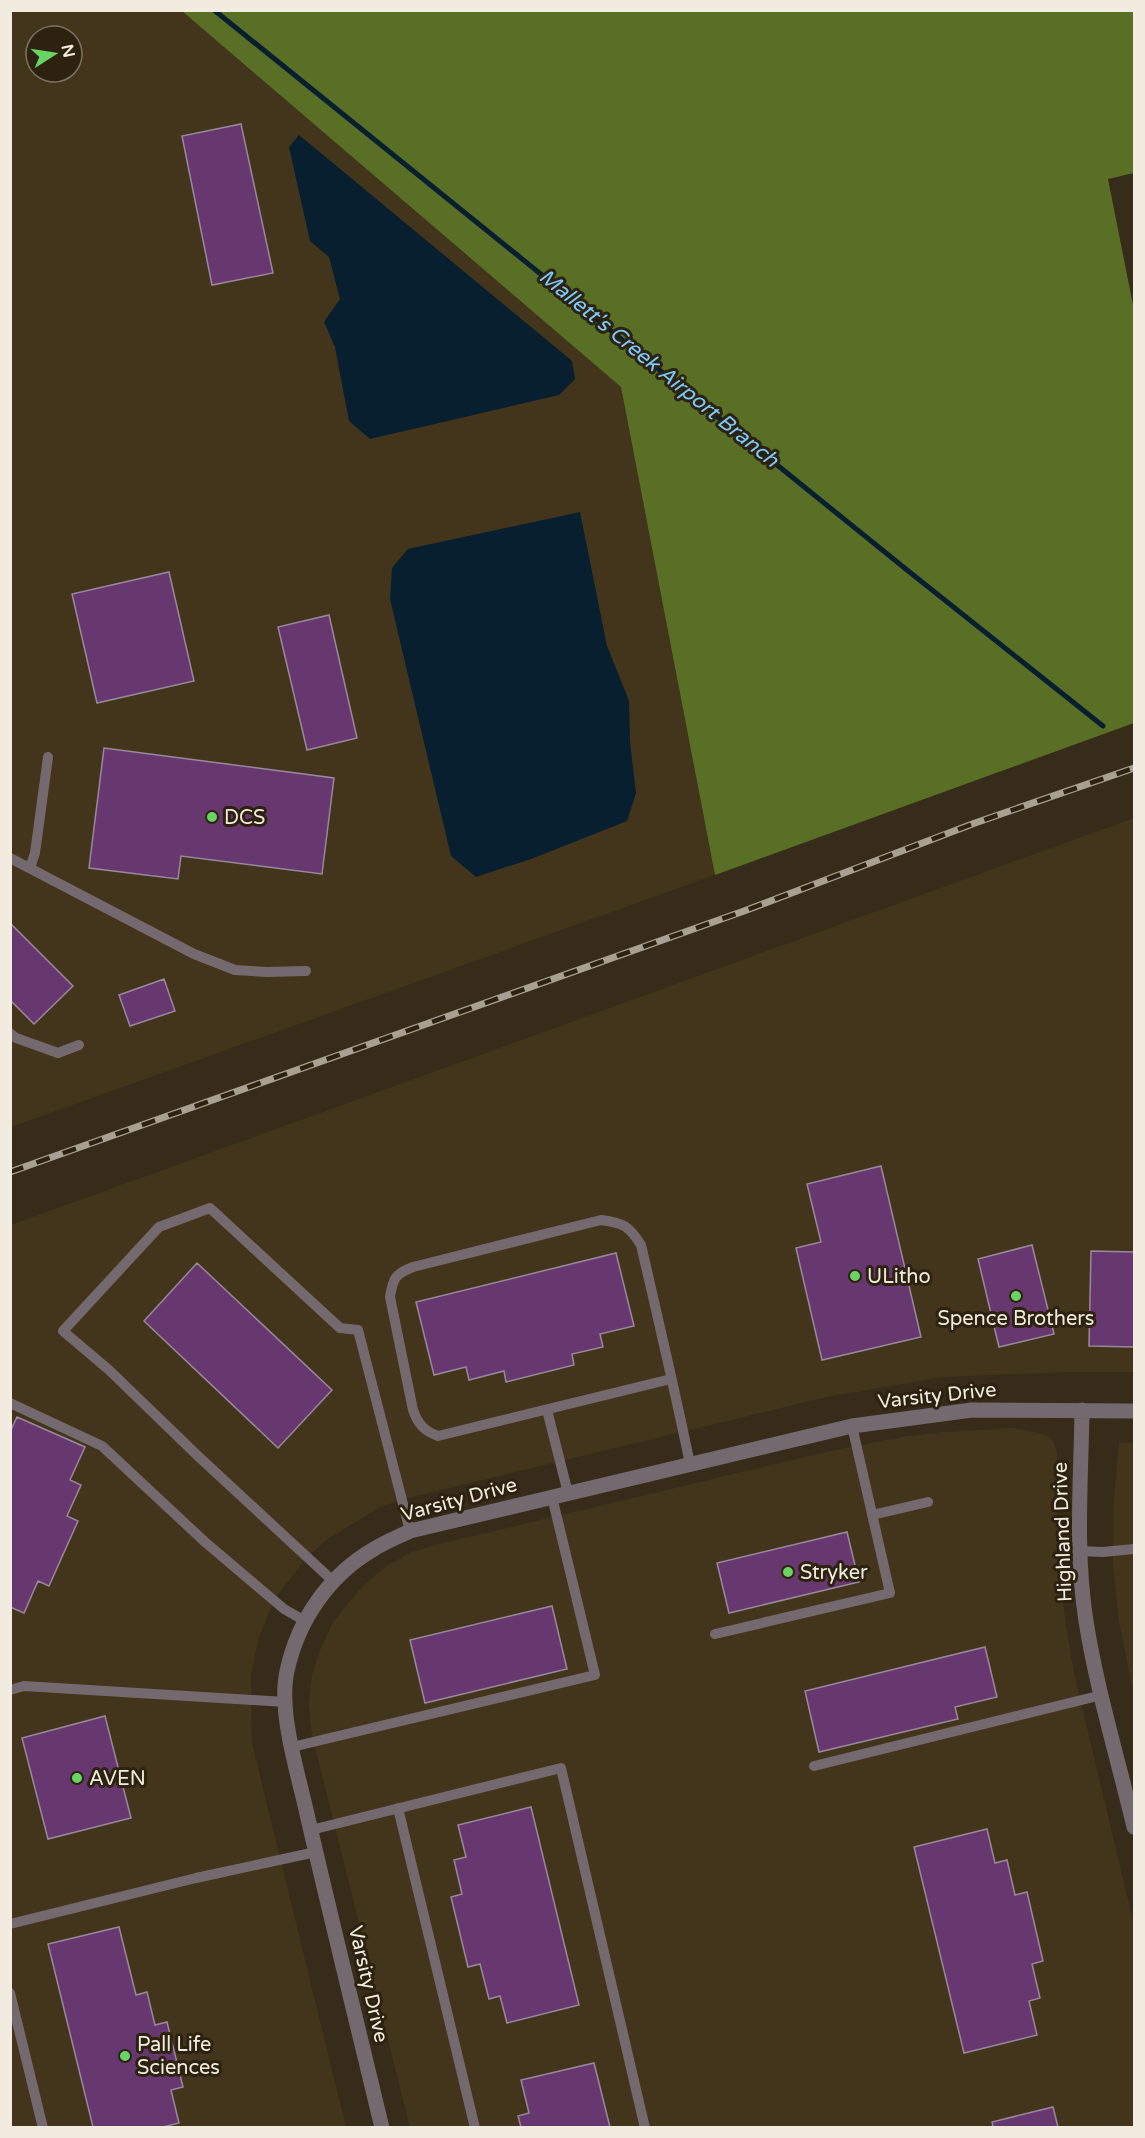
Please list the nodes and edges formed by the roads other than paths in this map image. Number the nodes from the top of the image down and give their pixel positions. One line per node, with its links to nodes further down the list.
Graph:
1 (48, 757): 3 (lane)
2 (10, 858): 3 (lane)
3 (30, 868): 4 (lane)
4 (306, 971)
5 (10, 1033): 6 (lane)
6 (79, 1045)
7 (672, 1379): 9 (lane); 9 (lane); 13 (lane)
8 (10, 1403): 22 (lane)
9 (547, 1410): 14 (lane)
10 (1082, 1410): 11 (street, Varsity Drive); 12 (street, Varsity Drive); 20 (street, Highland Drive)
11 (1134, 1411)
12 (852, 1426): 13 (street, Varsity Drive); 17 (lane)
13 (690, 1464): 14 (street, Varsity Drive)
14 (568, 1493): 15 (street, Varsity Drive)
15 (552, 1497): 18 (street, Varsity Drive); 27 (lane)
16 (928, 1502): 17 (lane)
17 (872, 1515): 23 (lane)
18 (410, 1531): 21 (street, Varsity Drive); 21 (lane)
19 (1134, 1550): 20 (lane)
20 (1080, 1551): 25 (street, Highland Drive)
21 (333, 1581): 22 (street, Varsity Drive)
22 (305, 1621): 26 (street, Varsity Drive)
23 (715, 1634)
24 (10, 1690): 26 (lane)
25 (1102, 1695): 28 (lane); 30 (street, Highland Drive)
26 (285, 1702): 27 (street, Varsity Drive)
27 (292, 1747): 31 (street, Varsity Drive)
28 (814, 1766)
29 (398, 1808): 31 (lane); 37 (lane); 38 (lane)
30 (1134, 1827)
31 (311, 1830): 32 (street, Varsity Drive)
32 (316, 1852): 33 (lane); 36 (street, Varsity Drive)
33 (10, 1924)
34 (10, 1993): 35 (lane)
35 (42, 2127)
36 (382, 2127)
37 (475, 2127)
38 (645, 2127)

